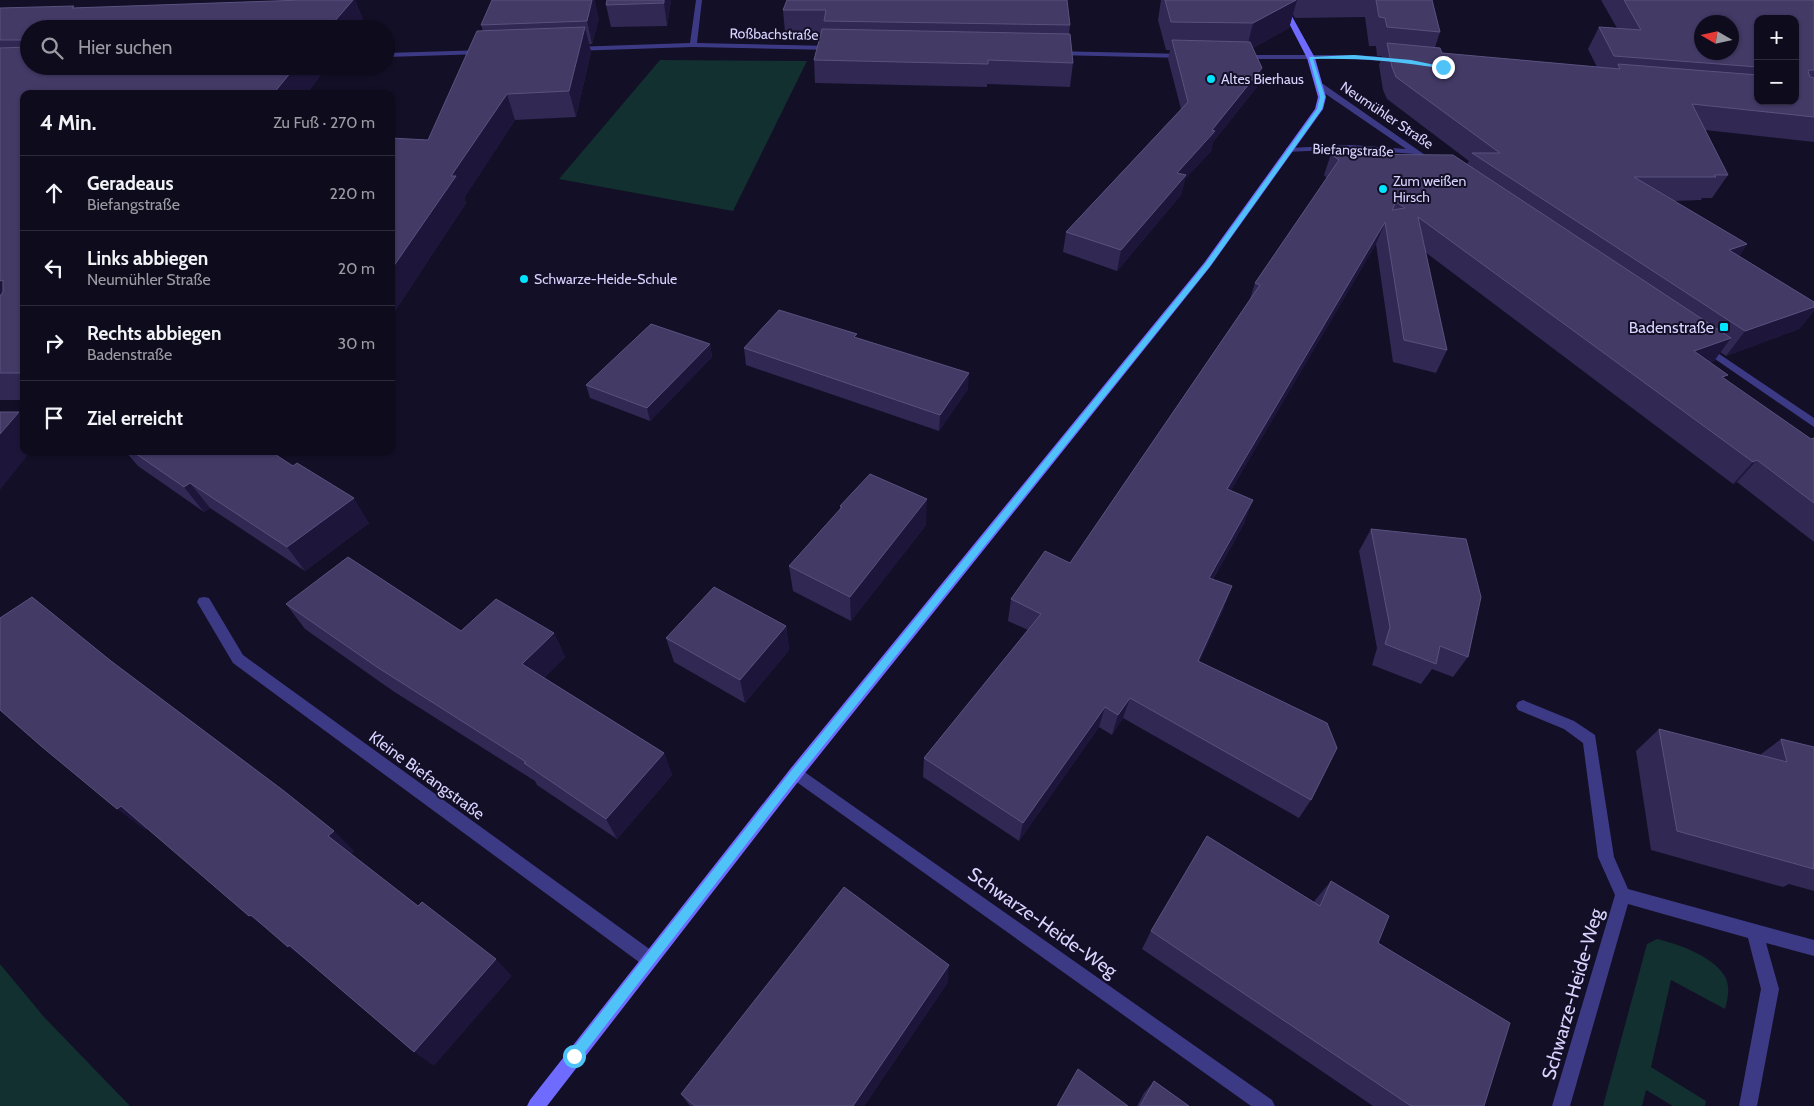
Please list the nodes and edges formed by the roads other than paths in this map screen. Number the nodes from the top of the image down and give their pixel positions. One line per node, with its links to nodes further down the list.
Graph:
1 (699, 0): 3 (street)
2 (1280, 0): 11 (main road, Neumühler Straße)
3 (694, 45): 4 (street, Roßbachstraße); 5 (street, Roßbachstraße)
4 (843, 48)
5 (564, 49)
6 (494, 51): 8 (street)
7 (1042, 52): 9 (street)
8 (395, 55)
9 (1191, 56)
10 (1231, 56): 11 (street)
11 (1311, 58): 12 (street); 13 (main road, Neumühler Straße)
12 (1402, 61)
13 (1320, 86): 14 (main road, Biefangstraße); 15 (street, Neumühler Straße)
14 (1289, 150): 15 (street, Biefangstraße); 21 (main road, Biefangstraße)
15 (1417, 152): 16 (street, Neumühler Straße)
16 (1439, 167)
17 (1695, 340): 18 (street)
18 (1814, 423)
19 (204, 602): 25 (street, Kleine Biefangstraße)
20 (1523, 706): 22 (street, Schwarze-Heide-Weg)
21 (796, 773): 25 (main road, Biefangstraße); 27 (street, Schwarze-Heide-Weg)
22 (1623, 895): 23 (street, Schwarze-Heide-Weg); 28 (street, Schwarze-Heide-Weg)
23 (1756, 932): 24 (street, Schwarze-Heide-Weg); 29 (street)
24 (1814, 948)
25 (649, 960): 26 (main road, Biefangstraße)
26 (536, 1106)
27 (1266, 1106)
28 (1561, 1106)
29 (1748, 1106)

